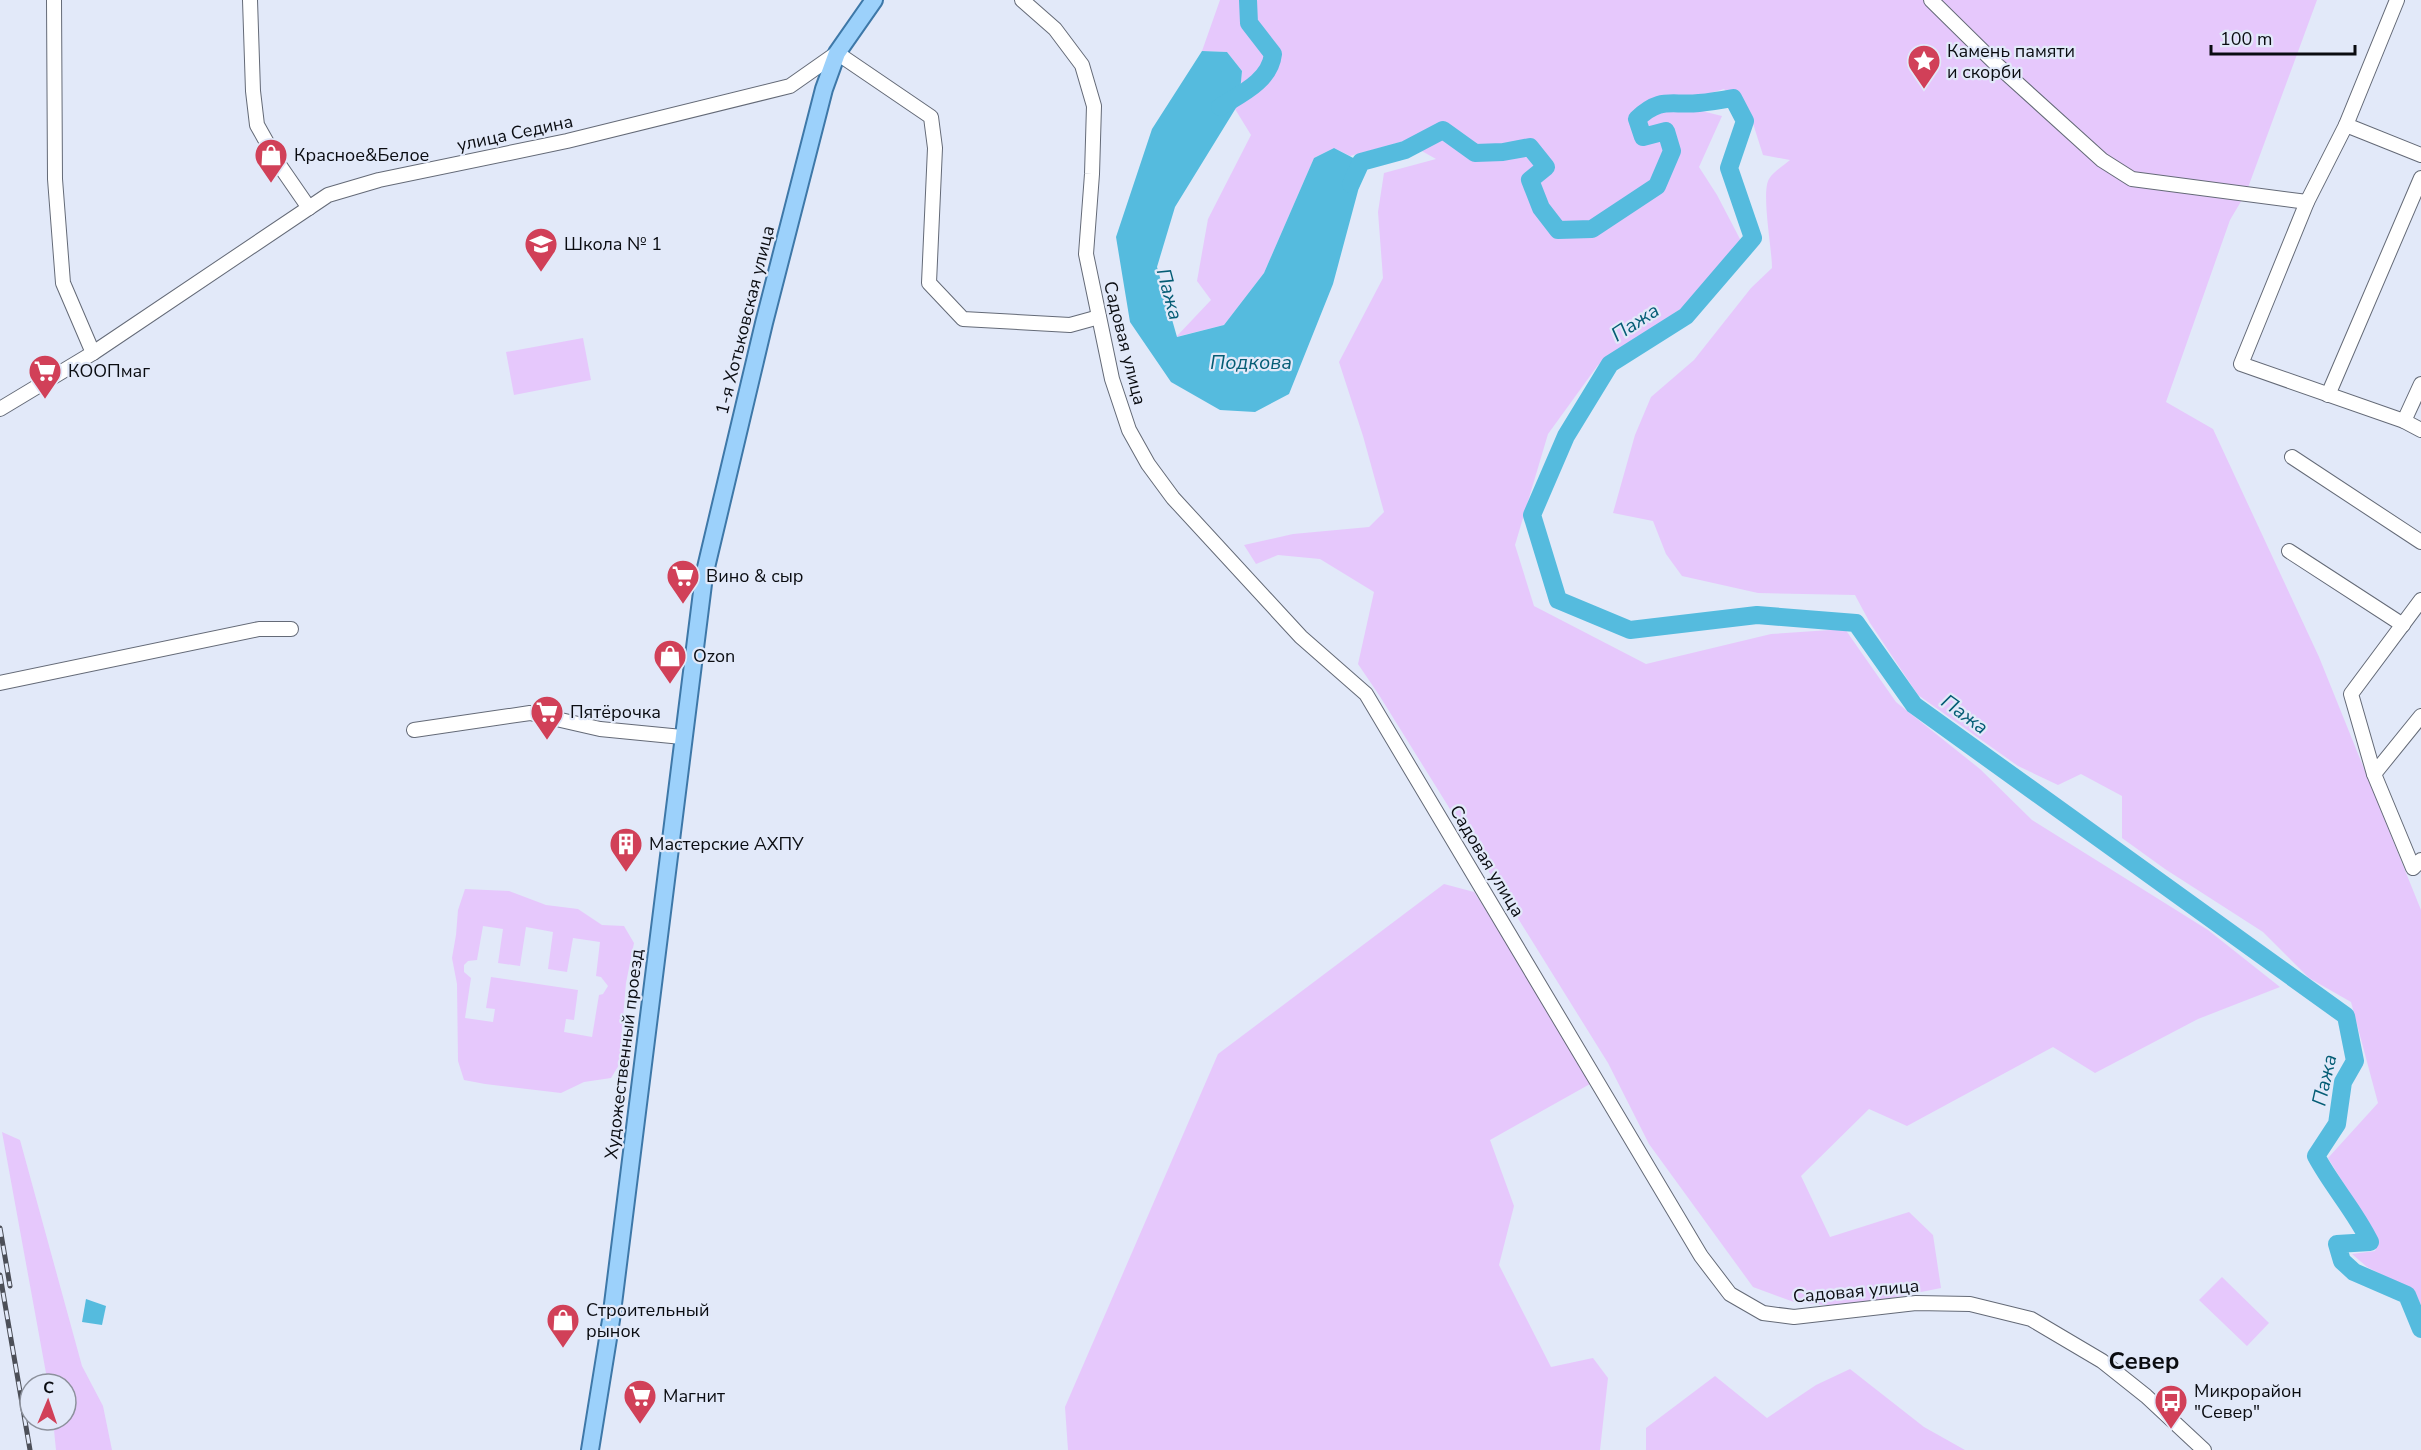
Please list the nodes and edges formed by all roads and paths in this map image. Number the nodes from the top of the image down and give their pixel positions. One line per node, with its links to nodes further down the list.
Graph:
1 (54, 0): 14 (street)
2 (250, 0): 12 (street)
3 (874, 0): 7 (main road, 1-я Хотьковская улица)
4 (1022, 0): 13 (street, Садовая улица)
5 (1931, 0): 11 (street)
6 (2397, 0): 8 (street)
7 (837, 53): 12 (street, улица Седина); 13 (street); 26 (main road, 1-я Хотьковская улица)
8 (2346, 125): 9 (street); 11 (street)
9 (2421, 155)
10 (2421, 178): 16 (street)
11 (2307, 202): 16 (street)
12 (309, 208): 14 (street, улица Седина)
13 (1099, 317): 34 (street, Садовая улица)
14 (93, 353): 17 (street, улица Седина)
15 (2421, 384): 18 (street)
16 (2328, 395): 18 (street)
17 (0, 408)
18 (2404, 421): 19 (street)
19 (2421, 430)
20 (2292, 457): 21 (street)
21 (2421, 542)
22 (2289, 551): 24 (street)
23 (2421, 600): 24 (street)
24 (2403, 625): 31 (street)
25 (291, 629): 27 (street)
26 (692, 662): 30 (main road, Художественный проезд)
27 (0, 684)
28 (2421, 716): 31 (street)
29 (414, 730): 30 (street)
30 (682, 737): 33 (main road, Художественный проезд)
31 (2374, 774): 32 (street)
32 (2421, 860)
33 (590, 1450)
34 (2204, 1450)

